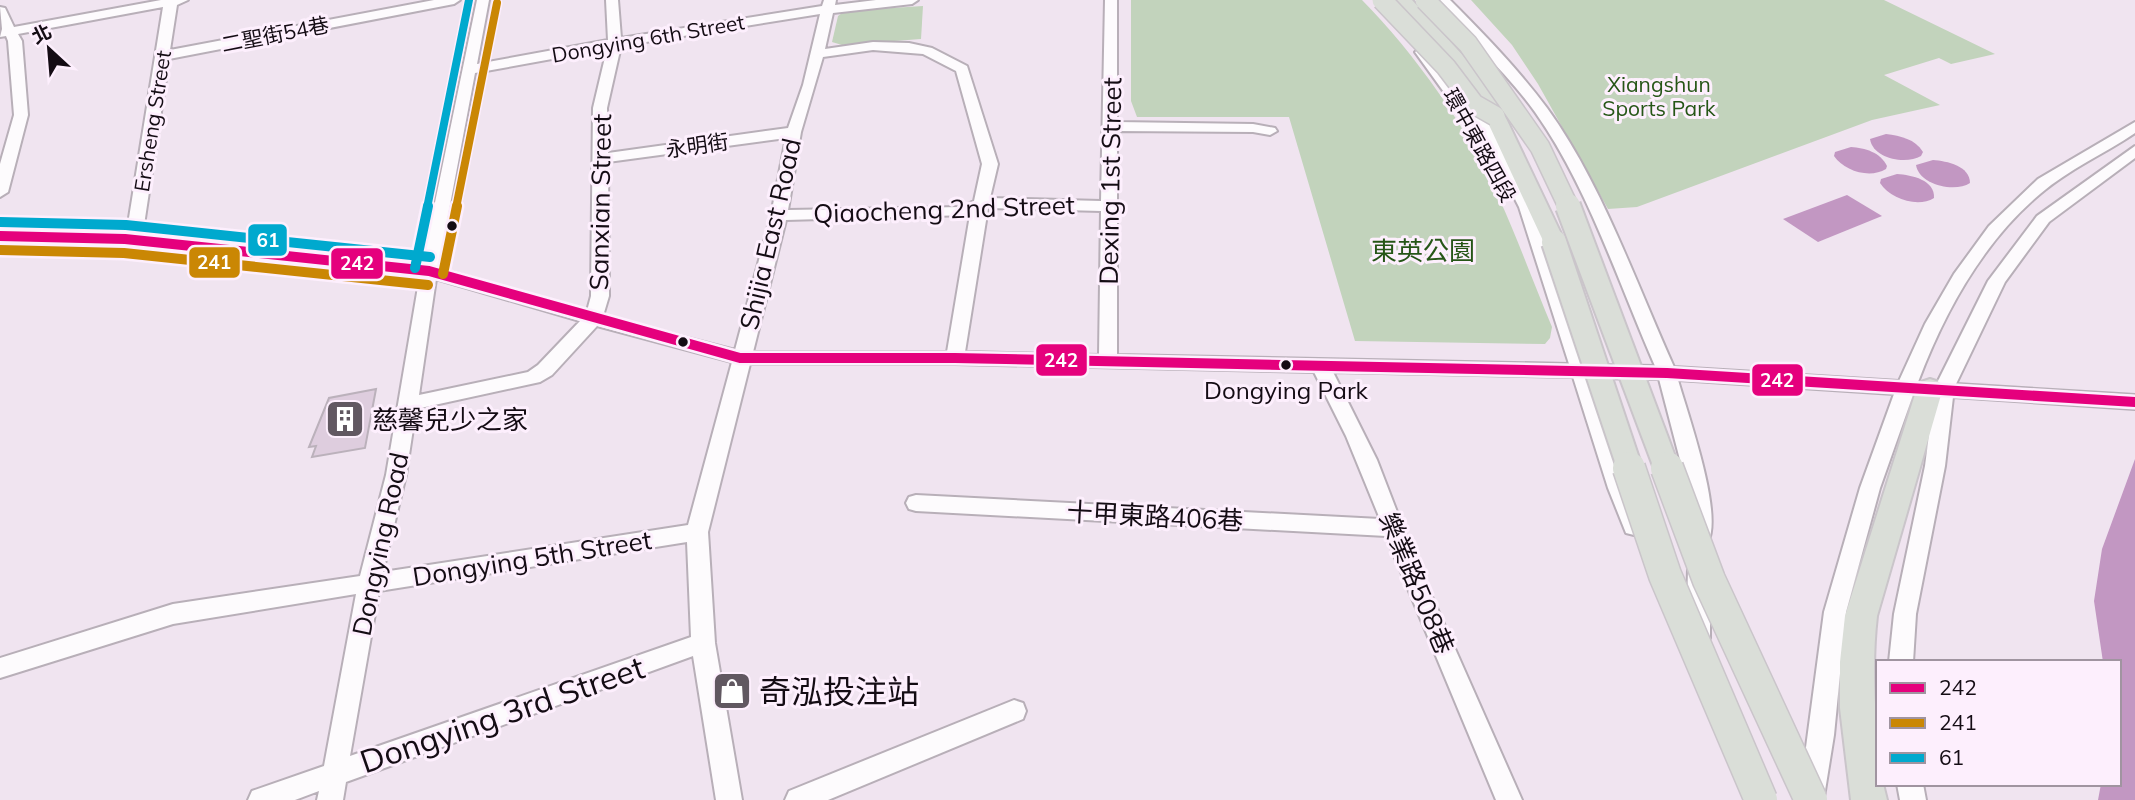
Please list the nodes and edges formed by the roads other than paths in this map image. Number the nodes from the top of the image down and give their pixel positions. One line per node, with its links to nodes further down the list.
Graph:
1 (454, 0): 18 (street, 二聖街54巷)
2 (483, 0): 19 (street, Dongying Road)
3 (612, 0): 16 (street, Sanxian Street)
4 (912, 0): 13 (street, Dongying 6th Street)
5 (1111, 0): 21 (street, Dexing 1st Street)
6 (1374, 0): 33 (street, 環中東路四段)
7 (1382, 0): 20 (highway, bridge)
8 (1395, 0): 33 (street)
9 (1402, 0): 20 (highway)
10 (1425, 0): 62 (highway, bridge)
11 (1443, 0): 41 (street)
12 (175, 1): 15 (street); 18 (street, Ersheng Street)
13 (829, 4): 16 (street, Dongying 6th Street); 17 (street, Shijia East Road)
14 (0, 11): 15 (street)
15 (6, 33): 27 (street)
16 (615, 43): 19 (street, Dongying 6th Street); 26 (street, Sanxian Street)
17 (816, 54): 24 (street, Shijia East Road); 28 (street)
18 (162, 56): 32 (street, Ersheng Street)
19 (468, 70): 34 (street, Dongying Road)
20 (1495, 116): 61 (highway, bridge)
21 (1110, 126): 23 (street); 29 (street, Dexing 1st Street)
22 (2135, 126): 42 (street)
23 (1270, 131)
24 (794, 132): 26 (street, 永明街); 30 (street, Shijia East Road)
25 (2135, 151): 42 (street)
26 (601, 158): 35 (street, Sanxian Street)
27 (0, 192)
28 (982, 203): 29 (street, Qiaocheng 2nd Street); 30 (street, Qiaocheng 2nd Street); 37 (street)
29 (1108, 206): 38 (street, Dexing 1st Street)
30 (779, 215): 36 (street, Shijia East Road)
31 (0, 236): 32 (street)
32 (125, 239): 34 (street)
33 (1545, 268): 40 (street)
34 (429, 271): 35 (street); 44 (street, Dongying Road)
35 (593, 319): 36 (street); 44 (street, Sanxian Street)
36 (740, 358): 37 (street); 47 (street, Shijia East Road)
37 (955, 358): 38 (street)
38 (1108, 362): 39 (street)
39 (1321, 368): 40 (street); 46 (street, 樂業路508巷)
40 (1581, 373): 41 (street); 52 (street)
41 (1667, 373): 42 (street); 52 (street)
42 (1927, 388): 43 (street); 50 (street); 62 (street); 63 (highway)
43 (2135, 402)
44 (408, 404): 48 (street, Dongying Road)
45 (916, 503): 46 (street, 十甲東路406巷)
46 (1394, 528): 59 (street, 樂業路508巷)
47 (697, 532): 48 (street, Dongying 5th Street); 49 (street, Shijia East Road)
48 (369, 585): 51 (street, Dongying 5th Street); 54 (street, Dongying Road)
49 (703, 643): 54 (street, Dongying 3rd Street); 57 (street, Shijia East Road)
50 (1901, 660)
51 (0, 668)
52 (1697, 688): 60 (street)
53 (1014, 711): 58 (street)
54 (335, 773): 55 (street, Dongying 3rd Street); 56 (street, Dongying Road)
55 (261, 800)
56 (330, 800)
57 (729, 800)
58 (798, 800)
59 (1509, 800)
60 (1746, 800)
61 (1761, 800)
62 (1811, 800)
63 (1869, 800)

